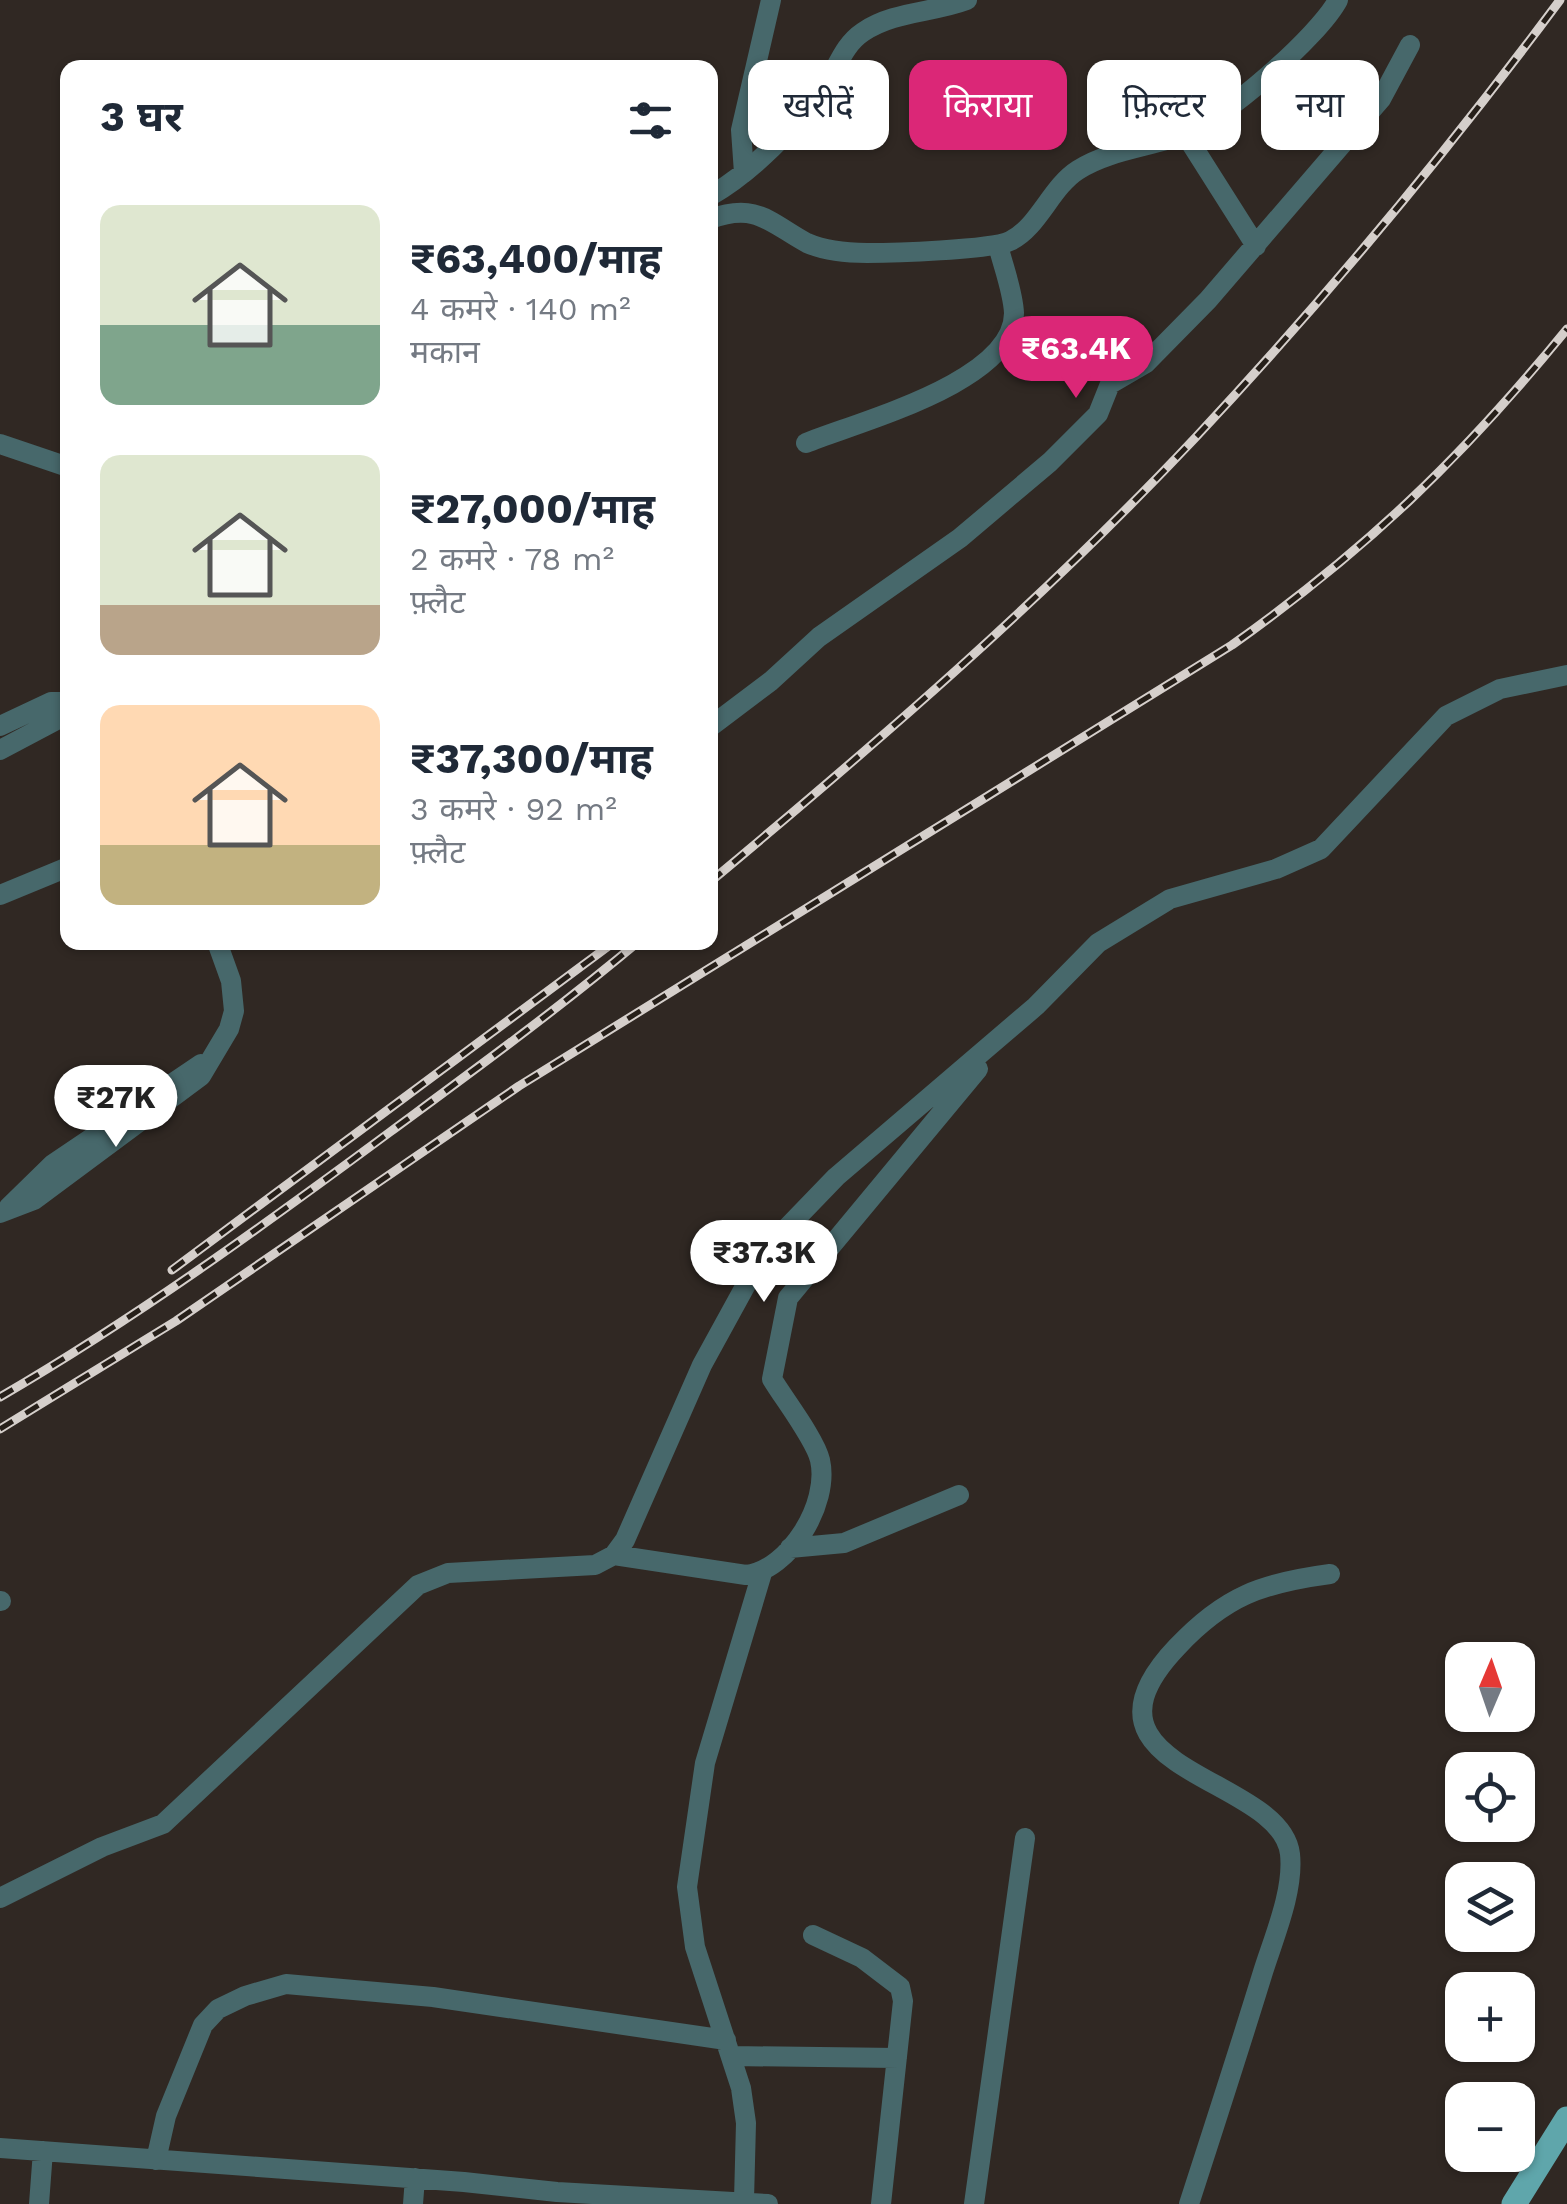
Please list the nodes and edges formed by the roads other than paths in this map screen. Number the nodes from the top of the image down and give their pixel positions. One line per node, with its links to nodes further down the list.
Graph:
1 (771, 0): 10 (street)
2 (884, 0): 5 (street)
3 (967, 0): 5 (street)
4 (1338, 0): 7 (street)
5 (883, 22): 10 (street)
6 (1410, 45): 14 (street)
7 (1241, 93)
8 (1138, 150): 13 (street)
9 (1196, 150): 14 (street)
10 (744, 174): 11 (street)
11 (718, 191)
12 (718, 217): 13 (street)
13 (998, 245): 15 (street)
14 (1256, 246): 21 (street)
15 (806, 442)
16 (0, 444): 17 (street)
17 (60, 464)
18 (1567, 674): 27 (street)
19 (60, 702): 22 (street)
20 (60, 718): 23 (street)
21 (718, 720)
22 (0, 726)
23 (0, 750)
24 (60, 870): 25 (street)
25 (0, 895)
26 (220, 950): 28 (street)
27 (1011, 1028): 30 (street); 31 (street)
28 (4, 1211)
29 (959, 1496): 30 (street)
30 (790, 1548): 32 (street)
31 (614, 1555): 32 (street); 35 (street)
32 (762, 1573): 37 (street)
33 (1330, 1574): 50 (street)
34 (1025, 1838): 49 (street)
35 (0, 1898)
36 (813, 1935): 38 (street)
37 (729, 2048): 38 (street); 42 (street); 44 (street)
38 (897, 2058): 48 (street)
39 (1567, 2119): 51 (main road)
40 (0, 2148): 41 (street)
41 (43, 2151): 42 (street); 45 (street)
42 (156, 2160): 43 (street)
43 (416, 2178): 44 (street); 46 (street)
44 (744, 2200): 47 (street)
45 (38, 2204)
46 (413, 2204)
47 (768, 2204)
48 (881, 2204)
49 (974, 2204)
50 (1190, 2204)
51 (1514, 2204)

